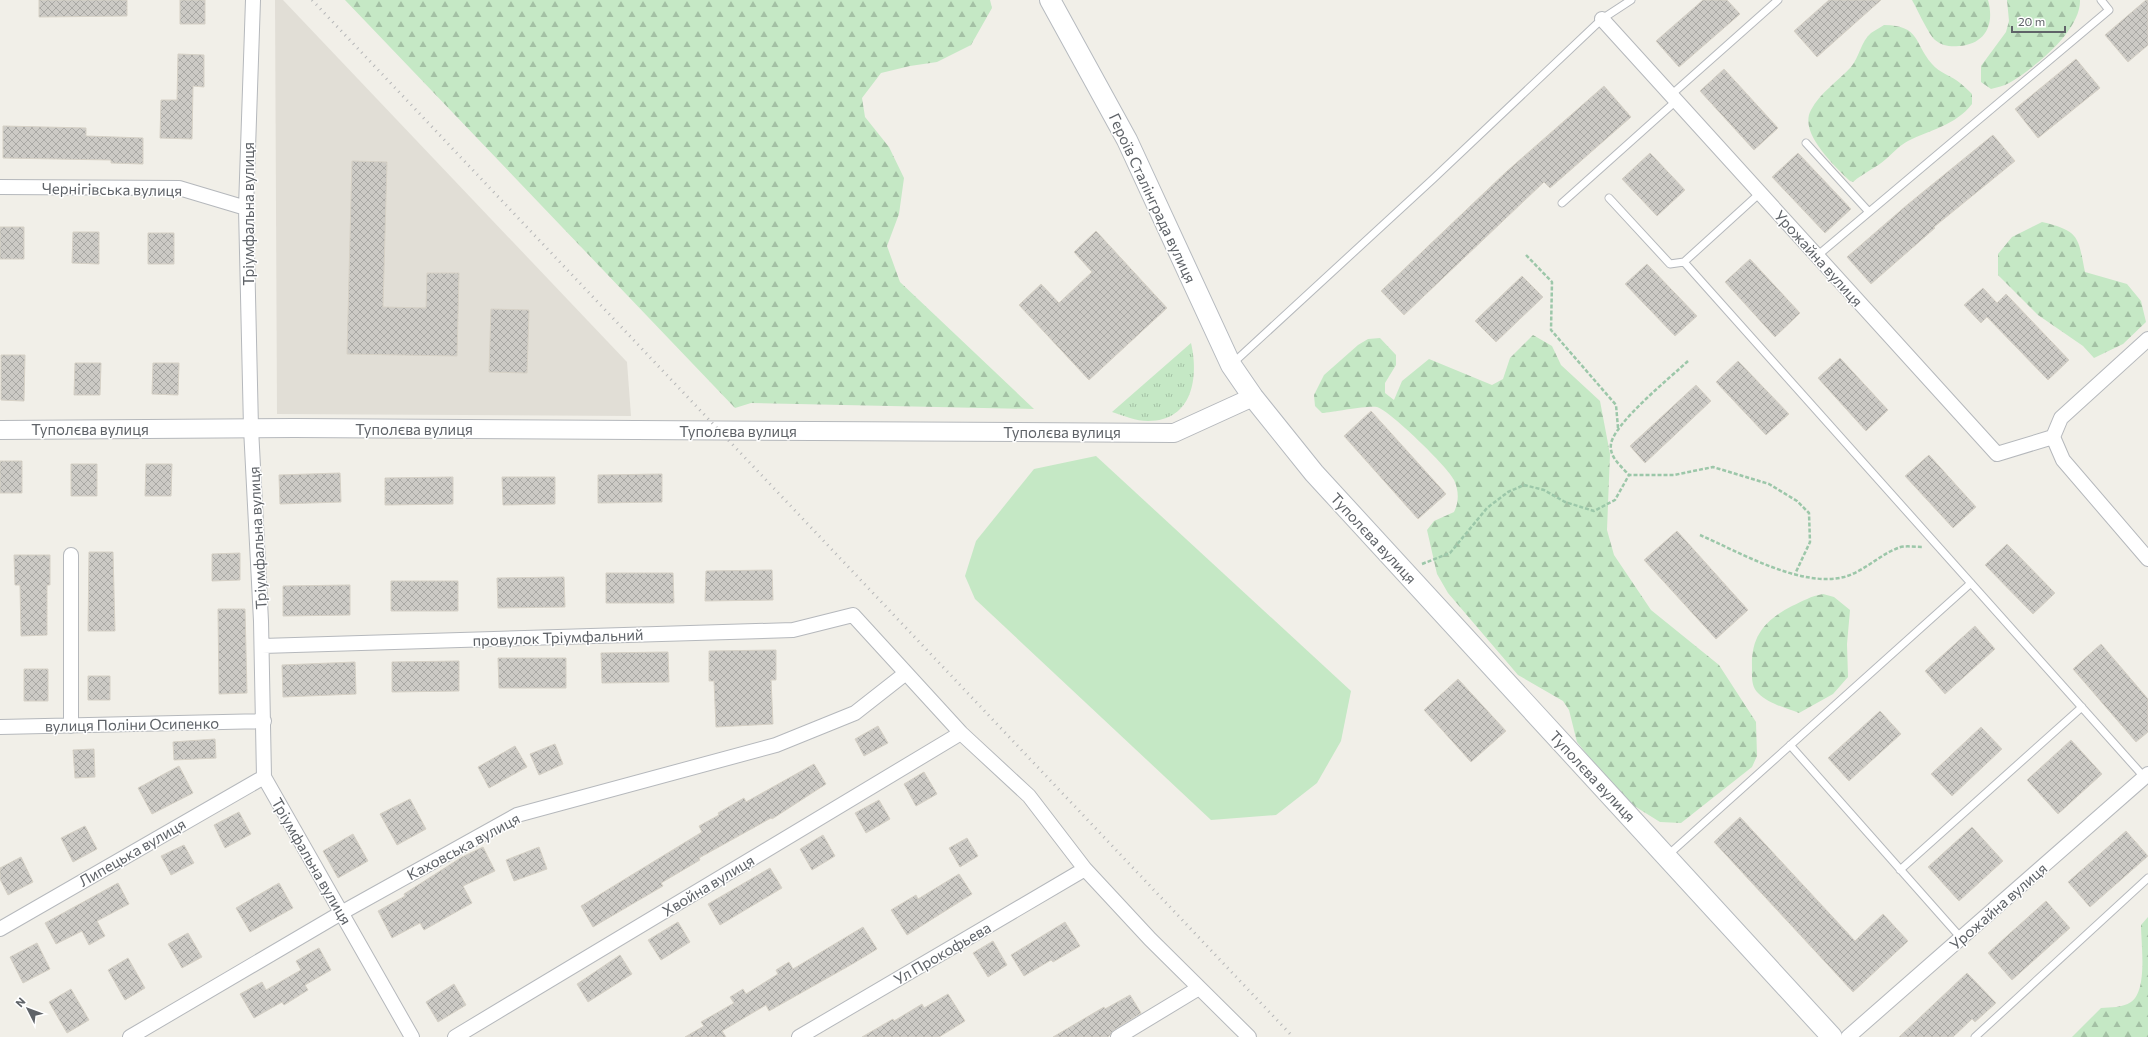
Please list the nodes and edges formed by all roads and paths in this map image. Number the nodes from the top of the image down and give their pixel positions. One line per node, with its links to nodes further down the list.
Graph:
1 (253, 0): 13 (street, Тріумфальна вулиця)
2 (1050, 0): 20 (main road, Героїв Сталінграда вулиця)
3 (1631, 0): 6 (lane)
4 (1778, 0): 7 (lane)
5 (2101, 0): 14 (lane)
6 (1602, 19): 7 (street, Урожайна вулиця); 20 (lane)
7 (1674, 98): 10 (street, Урожайна вулиця); 12 (lane)
8 (1806, 143): 14 (lane)
9 (0, 187): 13 (street, Чернігівська вулиця)
10 (1760, 193): 16 (street, Урожайна вулиця); 17 (lane)
11 (1610, 198): 17 (lane)
12 (1562, 203)
13 (246, 208): 22 (street, Тріумфальна вулиця)
14 (1869, 212): 16 (lane)
15 (1526, 254): 23 (path)
16 (1817, 256): 25 (street, Урожайна вулиця)
17 (1684, 262): 28 (lane)
18 (2148, 339): 25 (street)
19 (1688, 361): 23 (path)
20 (1231, 365): 21 (main road, Героїв Сталінграда вулиця)
21 (1253, 397): 22 (street, Туполєва вулиця); 31 (main road, Туполєва вулиця)
22 (251, 428): 24 (street, Туполєва вулиця); 34 (street, Тріумфальна вулиця)
23 (1618, 428): 26 (path)
24 (0, 430)
25 (2054, 437): 30 (street)
26 (1629, 474): 31 (path); 32 (path)
27 (1700, 536): 32 (path)
28 (1938, 547): 32 (path); 33 (lane)
29 (71, 555): 38 (street)
30 (2148, 559)
31 (1404, 571): 44 (main road, Туполєва вулиця)
32 (1795, 574)
33 (1971, 583): 36 (lane); 41 (lane)
34 (262, 646): 35 (street, провулок Тріумфальний); 37 (street, Тріумфальна вулиця)
35 (906, 674): 40 (street); 48 (street, Каховська вулиця)
36 (2082, 707): 42 (lane); 46 (lane)
37 (264, 721): 38 (street, вулиця Поліни Осипенко); 43 (street, Тріумфальна вулиця)
38 (71, 726): 39 (street, вулиця Поліни Осипенко)
39 (0, 727)
40 (961, 733): 45 (street); 54 (street, Хвойна вулиця)
41 (1790, 746): 44 (lane); 46 (lane)
42 (2147, 777): 50 (street, Урожайна вулиця)
43 (264, 778): 48 (street, Тріумфальна вулиця); 49 (street, Липецька вулиця)
44 (1667, 856): 58 (main road, Туполєва вулиця)
45 (1085, 869): 51 (street); 55 (street, Ул Прокофьева)
46 (1900, 870): 50 (lane)
47 (2148, 878): 60 (lane)
48 (341, 913): 52 (street, Каховська вулиця); 53 (street, Тріумфальна вулиця)
49 (0, 928)
50 (1961, 938): 59 (street, Урожайна вулиця)
51 (1199, 988): 56 (street); 57 (street)
52 (130, 1037)
53 (412, 1037)
54 (455, 1037)
55 (799, 1037)
56 (1118, 1037)
57 (1249, 1037)
58 (1832, 1037)
59 (1848, 1037)
60 (1975, 1037)

